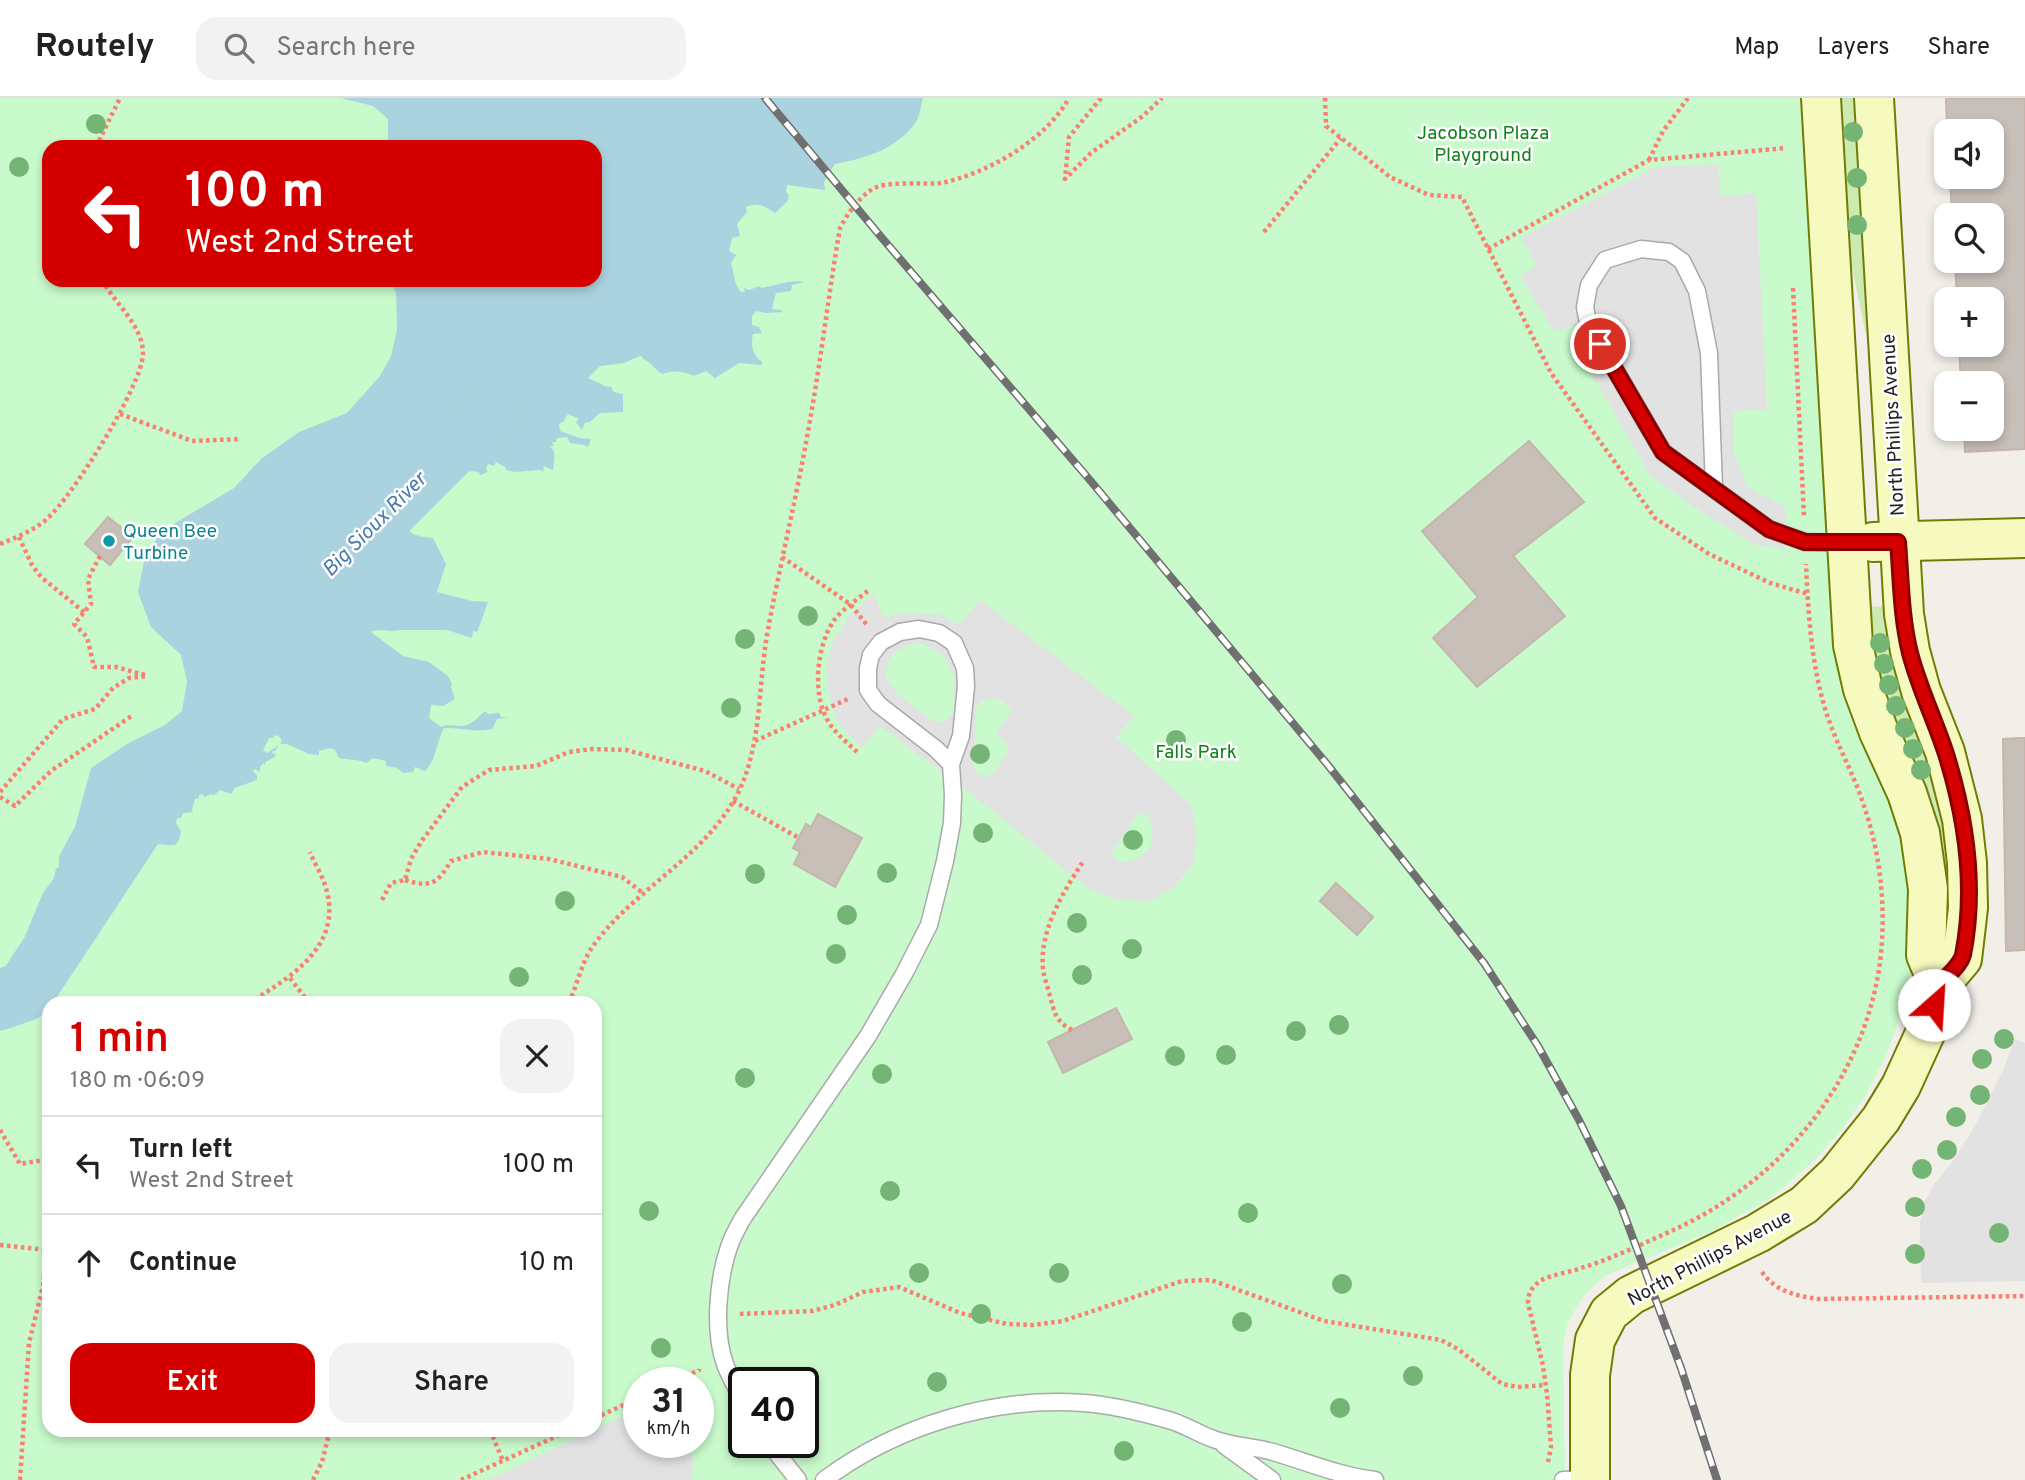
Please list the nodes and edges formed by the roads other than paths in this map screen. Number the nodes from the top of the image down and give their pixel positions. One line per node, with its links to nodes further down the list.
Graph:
1 (1821, 98): 5 (street)
2 (1874, 98): 6 (street, North Phillips Avenue)
3 (1714, 488): 3 (lane); 5 (lane)
4 (2025, 538): 6 (street)
5 (1846, 542): 6 (street); 8 (street)
6 (1898, 542): 8 (street, North Phillips Avenue)
7 (951, 764): 7 (lane); 9 (lane)
8 (1939, 986): 16 (street, North Phillips Avenue)
9 (728, 1371)
10 (1216, 1440): 13 (lane); 14 (lane); 15 (lane)
11 (781, 1458): 12 (lane)
12 (798, 1480)
13 (824, 1480)
14 (1272, 1480)
15 (1375, 1480)
16 (1581, 1480)

